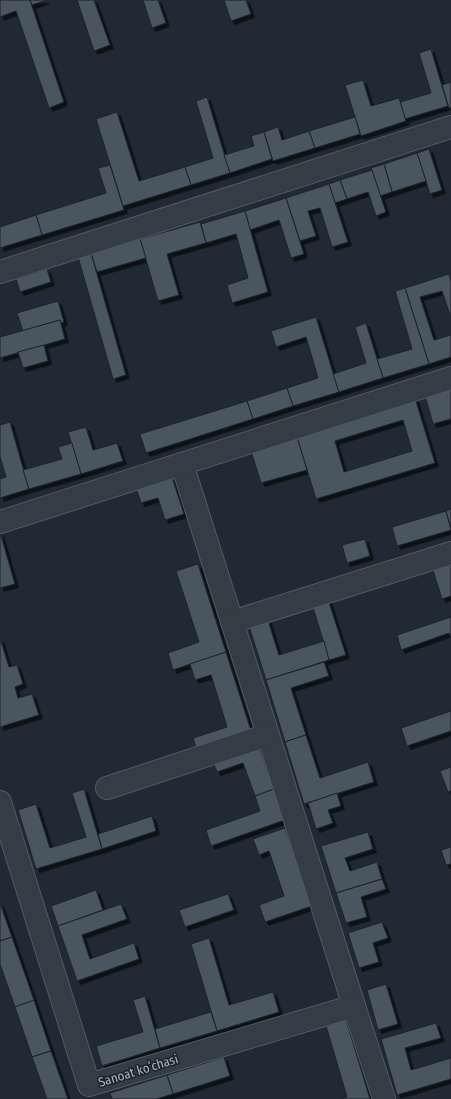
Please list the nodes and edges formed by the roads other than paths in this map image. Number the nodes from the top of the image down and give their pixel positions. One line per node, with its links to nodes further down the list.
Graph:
1 (451, 127): 2 (street)
2 (0, 272)
3 (451, 378): 4 (street)
4 (182, 464): 5 (street); 7 (street)
5 (0, 522)
6 (451, 553): 7 (street)
7 (232, 622): 8 (street)
8 (268, 735): 9 (street); 11 (street)
9 (107, 788)
10 (0, 802): 12 (street, Sanoat koʻchasi)
11 (354, 1006): 12 (street, Sanoat koʻchasi); 13 (street)
12 (91, 1092)
13 (384, 1099)

